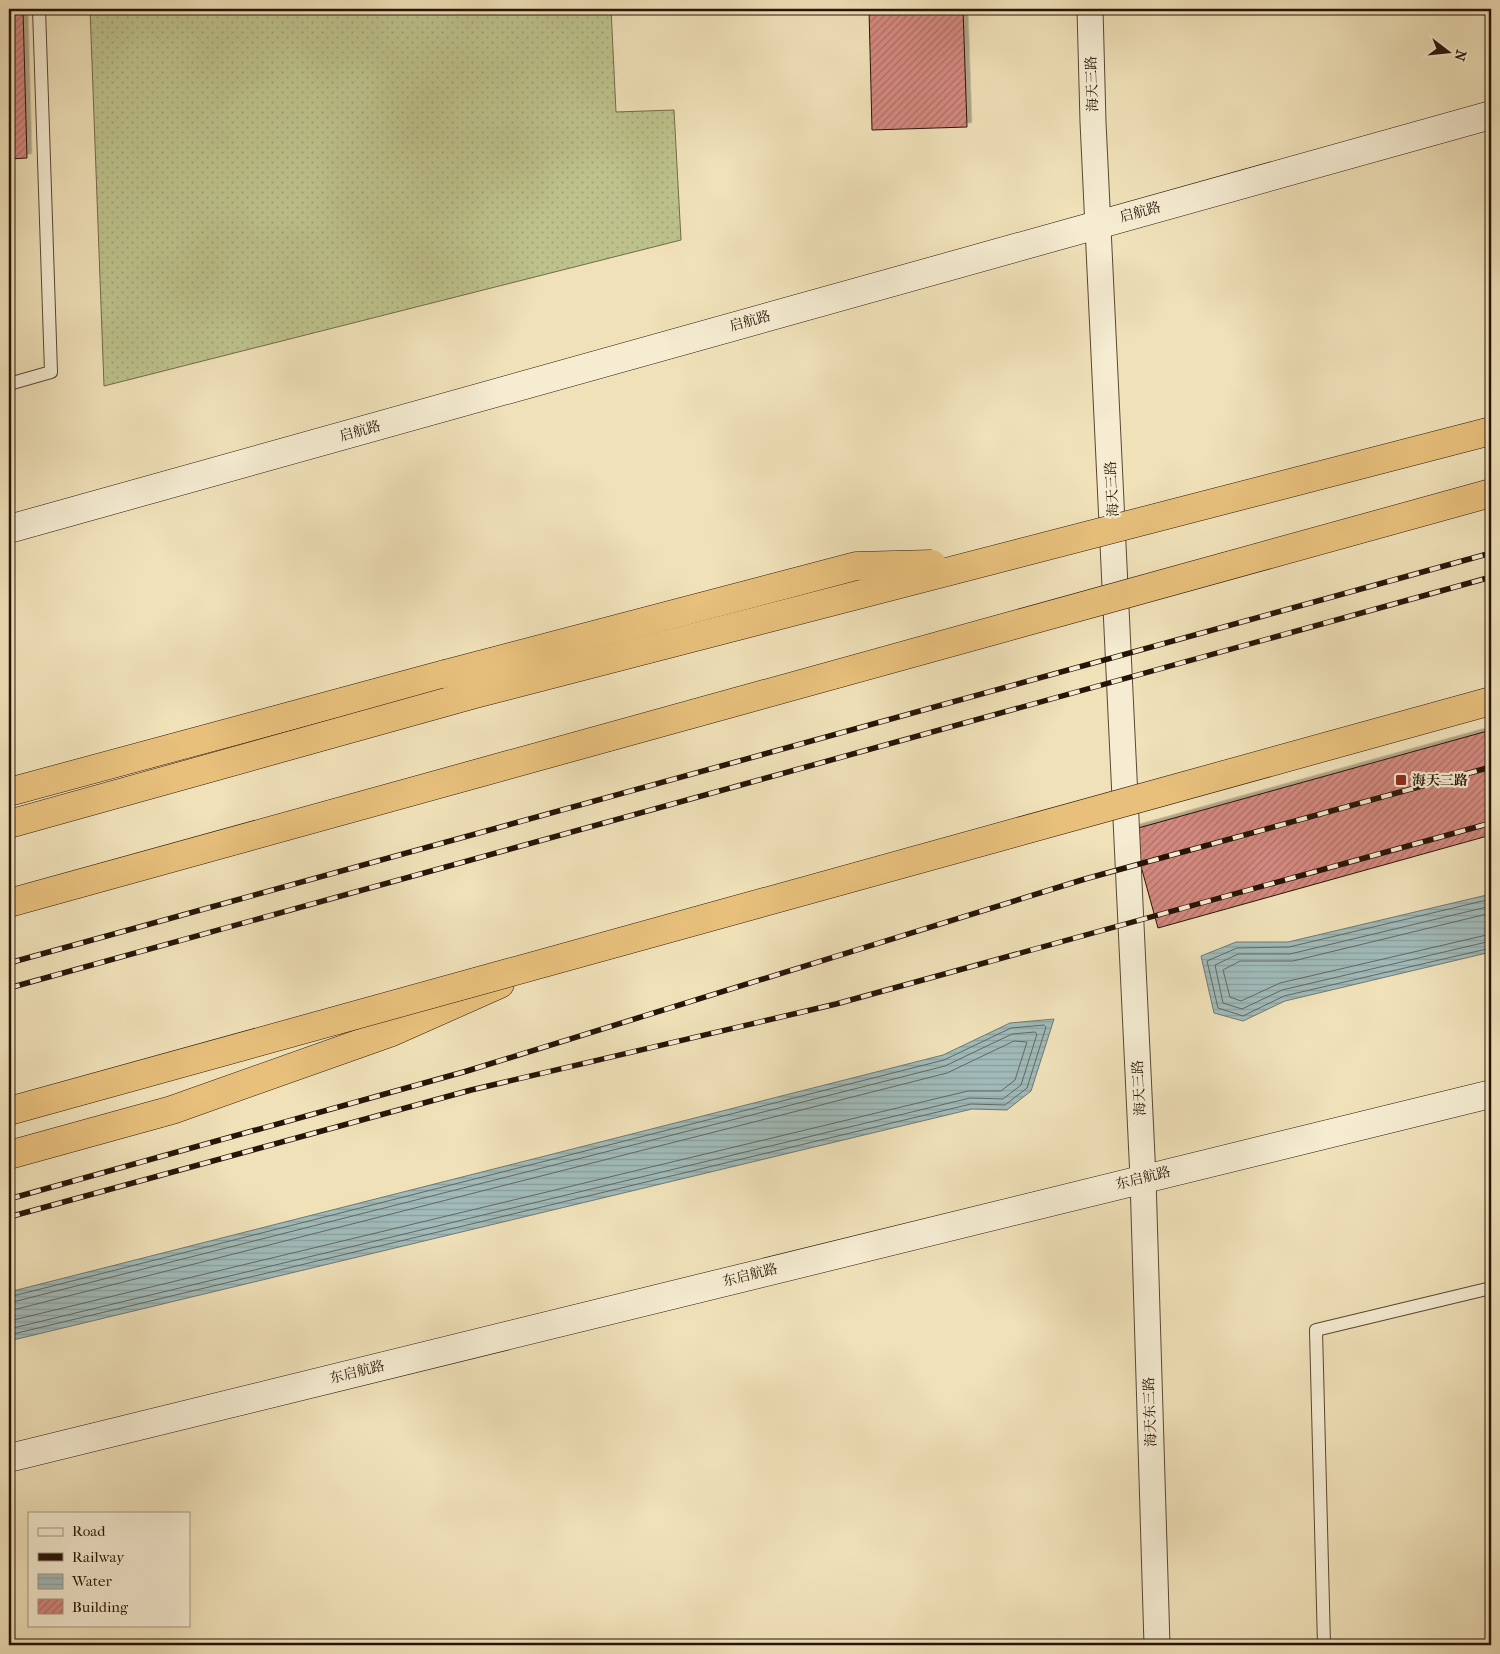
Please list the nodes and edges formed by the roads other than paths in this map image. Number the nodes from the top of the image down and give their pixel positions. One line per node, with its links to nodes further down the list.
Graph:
1 (39, 9): 5 (lane)
2 (1090, 9): 4 (street, 海天三路)
3 (1491, 115): 4 (street, 启航路)
4 (1100, 223): 8 (street, 启航路); 18 (street, 海天三路)
5 (9, 384)
6 (1491, 431): 9 (highway, bridge)
7 (1491, 493): 13 (highway, bridge)
8 (9, 529)
9 (981, 563): 11 (highway, bridge); 12 (highway, bridge)
10 (1491, 701): 14 (highway, bridge)
11 (9, 792)
12 (9, 824)
13 (9, 903)
14 (554, 960): 16 (highway, bridge); 17 (highway, bridge)
15 (1491, 1094): 18 (street, 东启航路)
16 (9, 1111)
17 (9, 1155)
18 (1143, 1178): 20 (street, 东启航路); 21 (street, 海天东三路)
19 (1491, 1288): 22 (lane)
20 (9, 1458)
21 (1157, 1645)
22 (1324, 1645)

